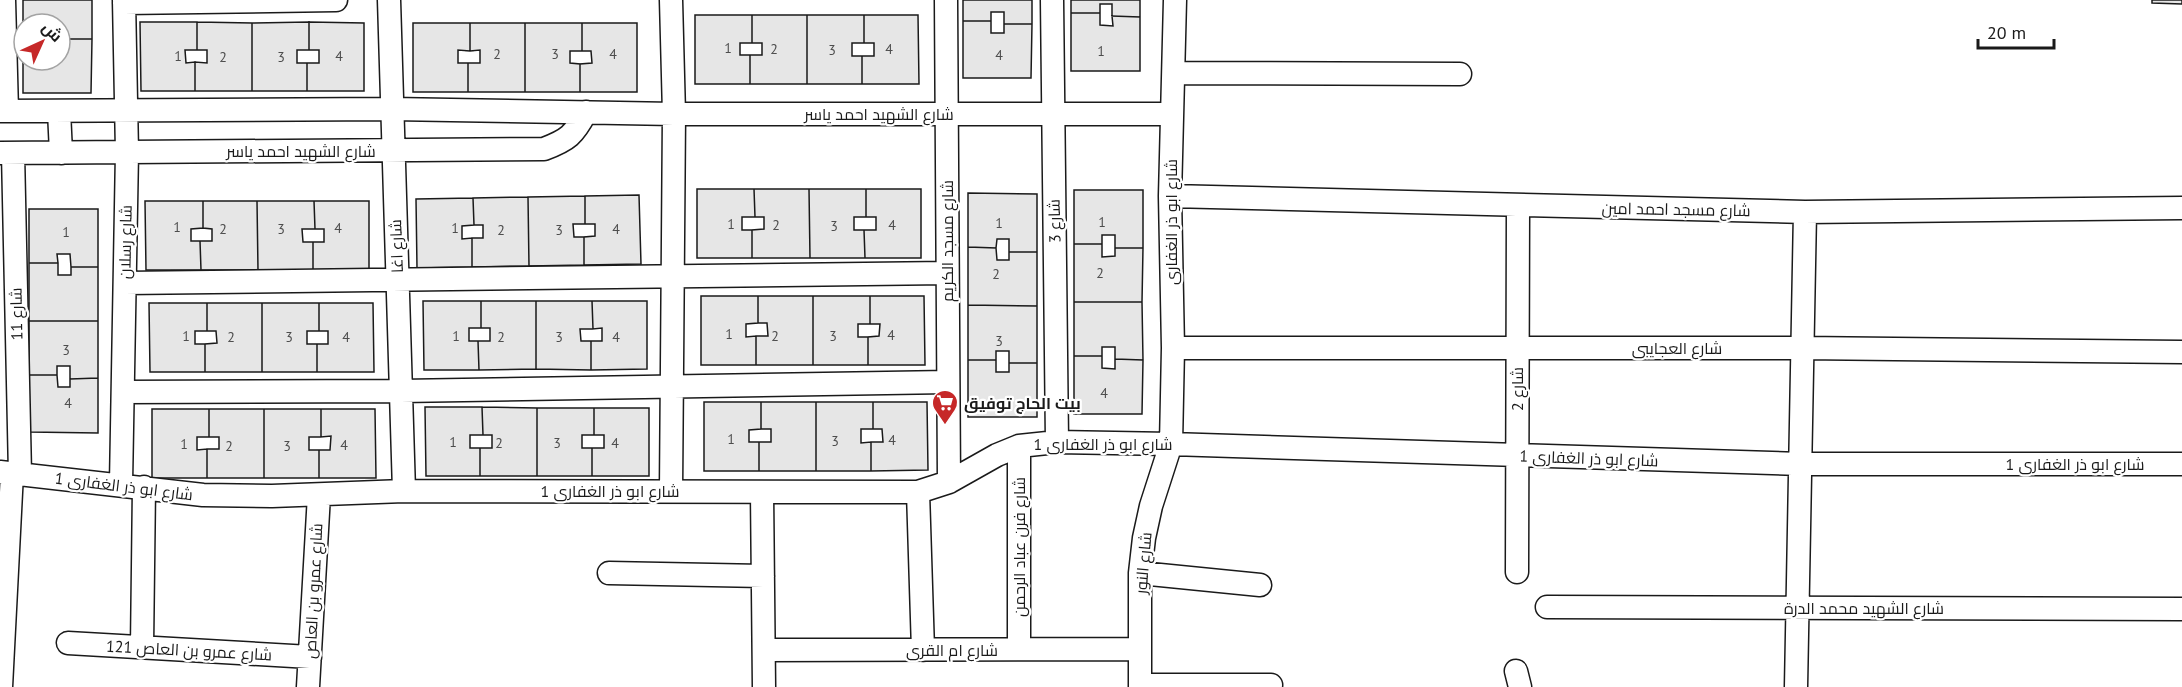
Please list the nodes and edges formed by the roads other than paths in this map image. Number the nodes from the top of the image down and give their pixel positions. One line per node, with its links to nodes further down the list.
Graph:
1 (4, 0): 13 (street)
2 (336, 0): 8 (street)
3 (389, 0): 11 (street, شارع اغا)
4 (671, 0): 17 (street)
5 (946, 0): 16 (street, شارع مسجد الكريم)
6 (1052, 0): 18 (street, شارع 3)
7 (1174, 0): 9 (street, شارع ابو ذر الغفارى)
8 (124, 1): 12 (street, شارع رسلان)
9 (1174, 73): 10 (street); 19 (street, شارع ابو ذر الغفارى)
10 (1460, 74)
11 (392, 109): 12 (street, شارع الشهيد احمد ياسر); 15 (street, شارع الشهيد احمد ياسر); 20 (street, شارع اغا)
12 (125, 110): 14 (street, شارع الشهيد احمد ياسر); 21 (street, شارع رسلان)
13 (3, 111): 14 (street, شارع الشهيد احمد ياسر)
14 (59, 111): 23 (street)
15 (585, 112): 17 (street, شارع الشهيد احمد ياسر); 20 (street, شارع الشهيد احمد ياسر)
16 (946, 113): 17 (street, شارع الشهيد احمد ياسر); 18 (street, شارع الشهيد احمد ياسر); 28 (street, شارع مسجد الكريم)
17 (674, 114): 29 (street)
18 (1053, 114): 19 (street, شارع الشهيد احمد ياسر); 40 (street, شارع 3)
19 (1172, 114): 24 (street, شارع ابو ذر الغفارى)
20 (393, 150): 21 (street, شارع الشهيد احمد ياسر); 30 (street, شارع اغا)
21 (127, 152): 23 (street, شارع الشهيد احمد ياسر); 31 (street, شارع رسلان)
22 (6, 153): 23 (street, شارع الشهيد احمد ياسر); 46 (street, شارع 11)
23 (61, 153)
24 (1170, 196): 25 (street, شارع مسجد احمد امين); 32 (street, شارع ابو ذر الغفارى)
25 (1518, 206): 27 (street, شارع مسجد احمد امين); 33 (street, شارع 2)
26 (2182, 208): 27 (street, شارع مسجد احمد امين)
27 (1805, 212): 34 (street)
28 (947, 273): 29 (street); 36 (street, شارع مسجد الكريم)
29 (672, 276): 30 (street); 37 (street)
30 (397, 278): 31 (street); 38 (street, شارع اغا)
31 (125, 283): 39 (street, شارع رسلان)
32 (1173, 348): 33 (street, شارع العجايبى); 41 (street, شارع ابو ذر الغفارى)
33 (1517, 348): 34 (street, شارع العجايبى); 43 (street, شارع 2)
34 (1802, 348): 35 (street, شارع العجايبى); 45 (street)
35 (2182, 352)
36 (948, 382): 37 (street); 47 (street, شارع مسجد الكريم)
37 (672, 387): 38 (street); 49 (street)
38 (401, 391): 39 (street); 50 (street, شارع اغا)
39 (123, 392): 48 (street, شارع رسلان)
40 (1057, 442): 41 (street, شارع ابو ذر الغفارى 1); 42 (street, شارع ابو ذر الغفارى 1)
41 (1171, 444): 43 (street, شارع ابو ذر الغفارى 1); 56 (street, شارع النور)
42 (1019, 446): 47 (street, شارع ابو ذر الغفارى 1); 64 (street, شارع فرن عباد الرحمن)
43 (1517, 455): 45 (street, شارع ابو ذر الغفارى 1); 54 (street, شارع 2)
44 (2182, 464): 45 (street, شارع ابو ذر الغفارى 1)
45 (1800, 465): 60 (street)
46 (11, 473): 48 (street, شارع ابو ذر الغفارى 1); 71 (street, شارع 11)
47 (949, 482): 52 (street, شارع ابو ذر الغفارى 1)
48 (133, 486): 53 (street, شارع ابو ذر الغفارى 1); 63 (street, شارع رسلان)
49 (671, 491): 50 (street, شارع ابو ذر الغفارى 1); 51 (street, شارع ابو ذر الغفارى 1)
50 (404, 492): 53 (street, شارع ابو ذر الغفارى 1)
51 (762, 492): 52 (street, شارع ابو ذر الغفارى 1); 57 (street)
52 (918, 492): 67 (street)
53 (318, 495): 68 (street, شارع عمرو بن العاص)
54 (1517, 572)
55 (609, 573): 57 (street)
56 (1140, 573): 58 (street); 65 (street, شارع النور)
57 (763, 576): 66 (street)
58 (1260, 585)
59 (1547, 607): 60 (street, شارع الشهيد محمد الدرة)
60 (1798, 608): 61 (street, شارع الشهيد محمد الدرة); 74 (street)
61 (2182, 609)
62 (68, 643): 63 (street, شارع عمرو بن العاص 121)
63 (142, 647): 68 (street, شارع عمرو بن العاص 121)
64 (1018, 649): 65 (street, شارع ام القرى); 67 (street, شارع ام القرى)
65 (1140, 649): 70 (street, شارع النور)
66 (764, 650): 67 (street, شارع ام القرى); 73 (street)
67 (923, 650)
68 (310, 657): 72 (street, شارع عمرو بن العاص)
69 (1271, 685): 70 (street)
70 (1140, 686)
71 (1, 687)
72 (308, 687)
73 (764, 687)
74 (1796, 687)

